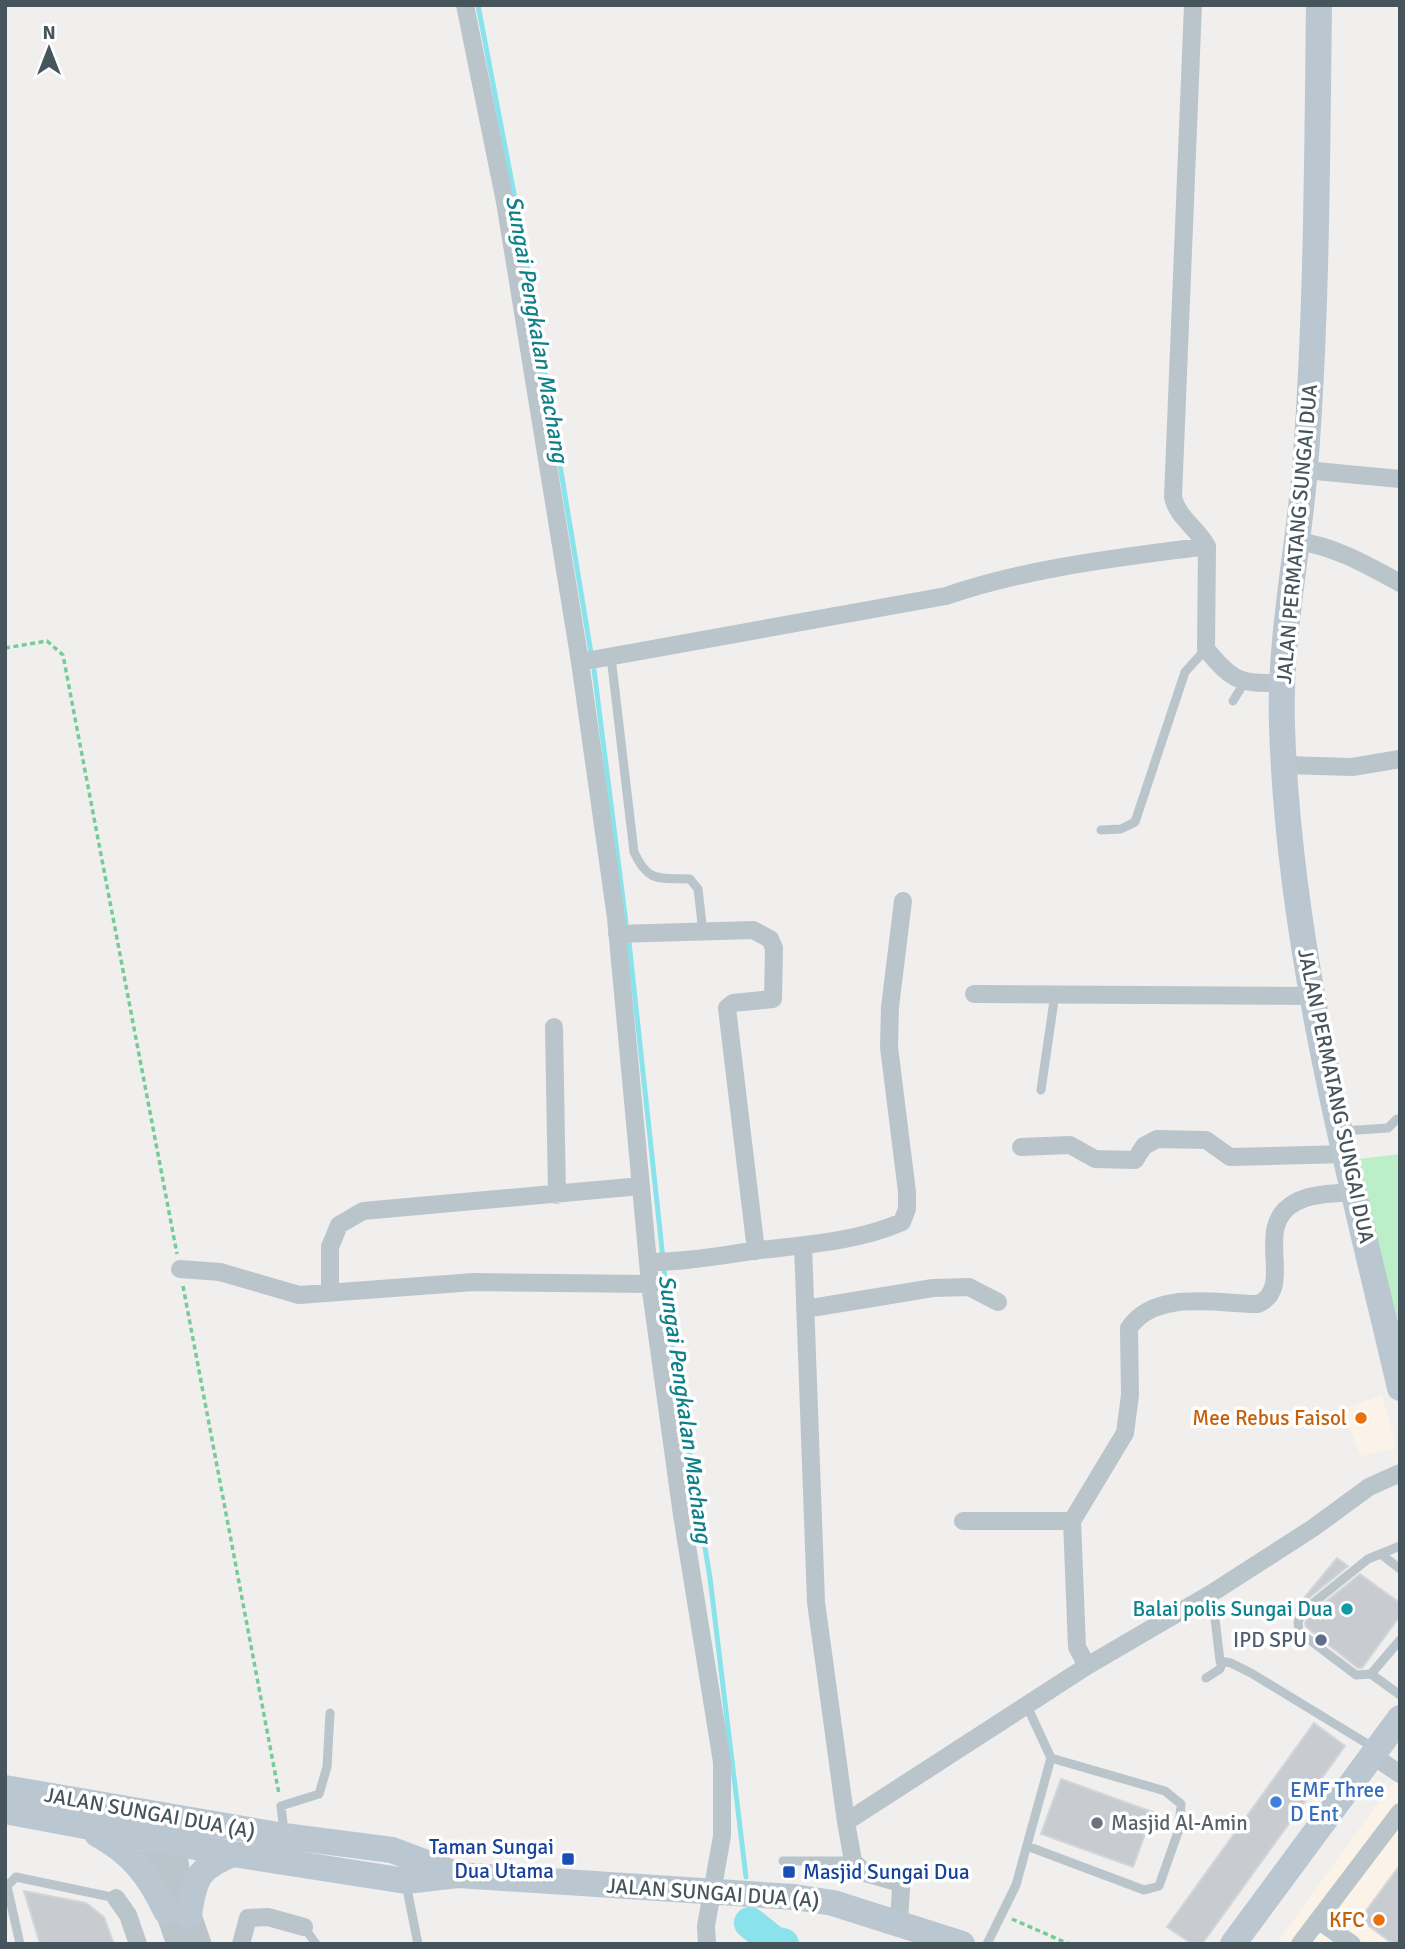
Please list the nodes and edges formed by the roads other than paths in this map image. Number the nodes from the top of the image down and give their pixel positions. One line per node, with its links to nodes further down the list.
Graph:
1 (465, 5): 11 (street)
2 (1193, 5): 7 (street)
3 (1319, 5): 4 (main road, JALAN PERMATANG SUNGAI DUA)
4 (1305, 470): 5 (street); 6 (main road, JALAN PERMATANG SUNGAI DUA)
5 (1400, 479)
6 (1297, 541): 8 (street); 13 (main road, JALAN PERMATANG SUNGAI DUA)
7 (1207, 545): 9 (street); 10 (street)
8 (1400, 583)
9 (1206, 649): 12 (street); 17 (lane)
10 (611, 657): 11 (street); 19 (lane)
11 (580, 662): 20 (street)
12 (1244, 682): 13 (street); 14 (lane)
13 (1284, 682): 16 (main road, JALAN PERMATANG SUNGAI DUA)
14 (1233, 701)
15 (1400, 759): 16 (street)
16 (1284, 765): 23 (main road, JALAN PERMATANG SUNGAI DUA)
17 (1101, 830)
18 (903, 901): 32 (street)
19 (703, 932): 20 (street); 33 (street)
20 (618, 934): 29 (street)
21 (974, 994): 22 (street)
22 (1055, 995): 23 (street); 25 (lane)
23 (1312, 996): 27 (main road, JALAN PERMATANG SUNGAI DUA)
24 (554, 1027): 31 (street)
25 (1041, 1090)
26 (1397, 1119): 27 (lane)
27 (1343, 1142): 28 (street); 30 (main road, JALAN PERMATANG SUNGAI DUA)
28 (1021, 1147)
29 (641, 1186): 31 (street); 34 (street)
30 (1354, 1192): 40 (main road, JALAN PERMATANG SUNGAI DUA); 43 (street)
31 (557, 1195): 37 (street)
32 (803, 1245): 33 (street); 39 (street)
33 (756, 1251): 34 (street)
34 (650, 1262): 36 (street)
35 (180, 1269): 37 (street)
36 (650, 1284): 37 (street); 73 (street)
37 (330, 1292)
38 (998, 1302): 39 (street)
39 (805, 1309): 63 (street)
40 (1400, 1388)
41 (1400, 1473): 47 (street)
42 (963, 1521): 43 (street)
43 (1072, 1521): 50 (street)
44 (1400, 1546): 45 (lane)
45 (1381, 1554): 46 (lane); 51 (lane)
46 (1400, 1570)
47 (1212, 1593): 49 (lane); 50 (street)
48 (1400, 1640): 51 (lane)
49 (1222, 1662): 52 (lane); 57 (lane)
50 (1087, 1666): 54 (street)
51 (1371, 1674): 53 (lane)
52 (1206, 1678)
53 (1400, 1695)
54 (1027, 1704): 58 (lane); 63 (street)
55 (330, 1713): 66 (lane)
56 (1400, 1718): 57 (main road)
57 (1375, 1753): 59 (street); 89 (main road)
58 (1051, 1758): 67 (lane); 67 (lane)
59 (1400, 1774)
60 (5, 1787): 65 (main road, JALAN SUNGAI DUA (A))
61 (5, 1811): 64 (main road, JALAN SUNGAI DUA (A))
62 (1400, 1812): 76 (street)
63 (846, 1822): 70 (street)
64 (77, 1824): 65 (main road, JALAN SUNGAI DUA (A)); 75 (main road)
65 (165, 1829): 66 (main road, JALAN SUNGAI DUA (A)); 68 (main road, JALAN SUNGAI DUA (A)); 75 (street)
66 (284, 1836): 71 (main road, JALAN SUNGAI DUA (A))
67 (1027, 1846): 88 (lane)
68 (233, 1854): 72 (main road, JALAN SUNGAI DUA (A)); 75 (main road)
69 (783, 1861): 70 (lane)
70 (853, 1861): 77 (street)
71 (458, 1875): 72 (main road, JALAN SUNGAI DUA (A)); 73 (main road, JALAN SUNGAI DUA (A))
72 (406, 1881): 85 (lane)
73 (712, 1892): 77 (main road, JALAN SUNGAI DUA (A)); 86 (street)
74 (116, 1898): 79 (lane); 80 (street)
75 (177, 1913): 81 (street); 82 (street)
76 (1318, 1920): 90 (street); 91 (street)
77 (899, 1922): 87 (main road, JALAN SUNGAI DUA (A))
78 (304, 1927): 83 (street); 84 (lane)
79 (20, 1944)
80 (138, 1944)
81 (178, 1944)
82 (200, 1944)
83 (241, 1944)
84 (316, 1944)
85 (418, 1944)
86 (708, 1944)
87 (962, 1944)
88 (987, 1944)
89 (1233, 1944)
90 (1300, 1944)
91 (1352, 1944)

